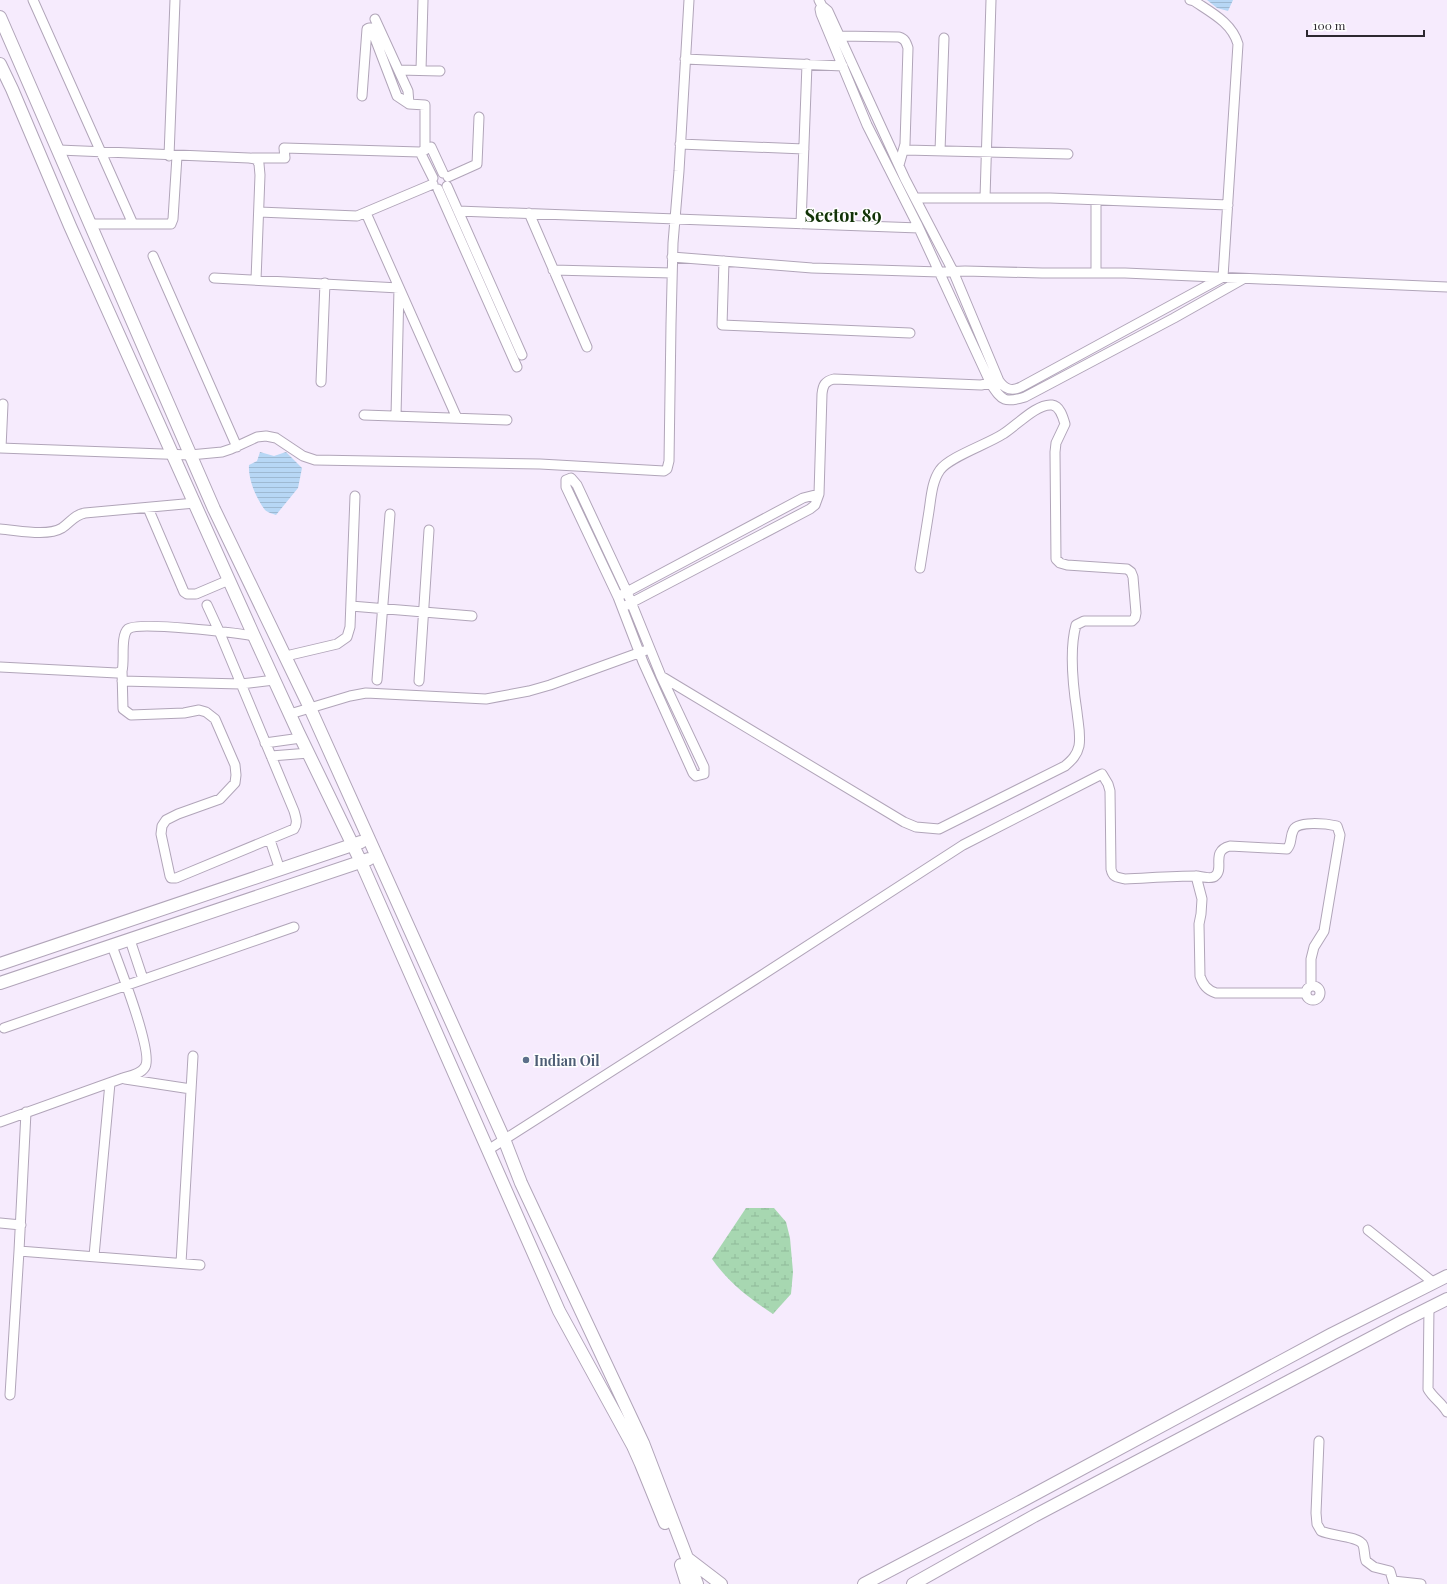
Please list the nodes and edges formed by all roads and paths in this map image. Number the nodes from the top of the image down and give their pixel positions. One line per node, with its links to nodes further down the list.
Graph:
1 (33, 0): 28 (street)
2 (175, 0): 31 (street)
3 (423, 0): 17 (street)
4 (689, 0): 12 (street)
5 (992, 0): 29 (street)
6 (1190, 0): 39 (street)
7 (820, 3): 10 (street); 15 (street)
8 (0, 17): 24 (street)
9 (375, 19): 16 (street)
10 (841, 36): 25 (street); 33 (street)
11 (944, 38): 27 (street)
12 (685, 59): 14 (street); 22 (street)
13 (0, 64): 79 (street)
14 (807, 64): 15 (street); 23 (street)
15 (843, 66): 48 (street)
16 (399, 70): 17 (street); 20 (street)
17 (421, 70): 18 (street)
18 (440, 71)
19 (362, 96): 20 (street)
20 (409, 104): 26 (street)
21 (479, 117): 34 (street)
22 (680, 144): 23 (street); 44 (street)
23 (804, 149): 47 (street)
24 (59, 150): 28 (street); 45 (street)
25 (905, 150): 27 (street); 33 (street)
26 (422, 151): 32 (street); 34 (street); 35 (street)
27 (940, 151): 29 (street)
28 (100, 152): 31 (street); 46 (street)
29 (987, 152): 30 (street); 37 (street)
30 (1068, 154)
31 (173, 156): 32 (street); 46 (street)
32 (249, 158): 41 (street)
33 (899, 165): 36 (street)
34 (446, 179): 35 (street); 35 (street); 40 (street)
35 (435, 184): 42 (street); 67 (street)
36 (915, 198): 37 (street); 54 (street)
37 (985, 198): 38 (street)
38 (1096, 201): 39 (street); 56 (street)
39 (1228, 205): 57 (street)
40 (458, 211): 43 (street); 66 (street)
41 (259, 212): 42 (street); 60 (street)
42 (366, 213): 63 (street)
43 (529, 213): 44 (street); 52 (street)
44 (675, 219): 47 (street); 50 (street)
45 (91, 224): 46 (street); 80 (street)
46 (133, 224)
47 (801, 224): 48 (street)
48 (919, 228): 53 (street)
49 (153, 256): 77 (street)
50 (672, 257): 51 (street); 55 (street)
51 (724, 261): 53 (street); 64 (street)
52 (553, 270): 55 (street); 65 (street)
53 (940, 272): 54 (street); 69 (street)
54 (953, 272): 56 (street); 69 (street)
55 (672, 273): 77 (street)
56 (1096, 273): 57 (street)
57 (1223, 277): 59 (street); 70 (street)
58 (214, 278): 60 (street)
59 (1244, 278): 62 (street); 71 (street)
60 (256, 280): 61 (street)
61 (326, 283): 63 (street); 68 (street)
62 (1447, 287)
63 (399, 288): 74 (street); 75 (street)
64 (910, 333)
65 (587, 347)
66 (522, 354)
67 (517, 367)
68 (321, 382)
69 (995, 382): 70 (street); 71 (street); 81 (street)
70 (1009, 390): 71 (street)
71 (1008, 401)
72 (3, 404): 78 (street)
73 (364, 415): 74 (street)
74 (396, 416): 75 (street)
75 (457, 418): 76 (street)
76 (507, 420)
77 (237, 447): 80 (street)
78 (0, 448): 79 (street)
79 (172, 454): 80 (street); 83 (street)
80 (190, 456): 103 (street)
81 (819, 494): 90 (street); 92 (street)
82 (355, 496): 94 (street)
83 (195, 503): 84 (street); 89 (street)
84 (148, 508): 86 (street); 89 (street)
85 (390, 514): 96 (street)
86 (0, 529)
87 (429, 530): 97 (street)
88 (920, 568): 106 (street)
89 (229, 580): 100 (street)
90 (627, 592): 91 (street); 91 (street); 92 (street)
91 (618, 597): 95 (street)
92 (631, 603): 95 (street); 101 (street)
93 (207, 605): 99 (street)
94 (351, 606): 96 (street); 103 (street)
95 (622, 608): 102 (street)
96 (382, 609): 97 (street); 108 (street)
97 (423, 612): 98 (street); 110 (street)
98 (472, 616)
99 (219, 632): 100 (street); 105 (street); 111 (street)
100 (254, 636): 107 (street)
101 (650, 649): 102 (street); 106 (street)
102 (639, 652): 106 (street); 112 (street)
103 (286, 656): 112 (street)
104 (0, 667): 105 (street)
105 (122, 671): 109 (street)
106 (661, 676)
107 (274, 680): 111 (street); 113 (street)
108 (377, 680)
109 (122, 681): 111 (street); 119 (street)
110 (418, 682)
111 (241, 684): 115 (street)
112 (310, 708): 113 (street); 118 (street)
113 (290, 714): 114 (street)
114 (301, 738): 115 (street); 116 (street)
115 (266, 743): 117 (street)
116 (308, 753): 117 (street); 120 (street)
117 (271, 756): 119 (street)
118 (369, 838): 120 (street); 121 (street)
119 (270, 840): 123 (street)
120 (354, 846): 122 (street); 123 (street)
121 (377, 856): 122 (street); 139 (street)
122 (361, 862): 126 (street); 140 (street)
123 (280, 870): 128 (street)
124 (1196, 876): 124 (street); 139 (street)
125 (294, 927): 129 (street)
126 (130, 940): 127 (street); 129 (street)
127 (112, 946): 130 (street); 131 (street)
128 (0, 964)
129 (143, 979): 131 (street)
130 (0, 983)
131 (126, 985): 132 (street); 134 (street)
132 (4, 1028)
133 (193, 1056): 136 (street)
134 (123, 1078): 135 (street); 136 (street)
135 (110, 1083): 137 (street); 145 (street)
136 (191, 1089): 146 (street)
137 (26, 1112): 138 (street); 142 (street)
138 (0, 1122)
139 (502, 1133): 140 (street); 159 (street)
140 (487, 1148): 159 (street)
141 (0, 1223): 142 (street)
142 (21, 1225): 144 (street)
143 (1368, 1230): 149 (street)
144 (19, 1251): 145 (street); 154 (street)
145 (94, 1256): 146 (street)
146 (181, 1263): 147 (street)
147 (200, 1265)
148 (1447, 1276): 149 (street)
149 (1434, 1283): 152 (street)
150 (1447, 1299): 151 (street)
151 (1429, 1308): 153 (street); 156 (street)
152 (1290, 1356): 153 (street); 164 (street)
153 (1302, 1375): 165 (street)
154 (10, 1394)
155 (1447, 1398): 156 (street)
156 (1436, 1399): 157 (street)
157 (1447, 1412)
158 (1319, 1441): 166 (street)
159 (683, 1560): 160 (street); 161 (street); 162 (street); 163 (street)
160 (679, 1584)
161 (687, 1584)
162 (697, 1584)
163 (722, 1584)
164 (864, 1584)
165 (913, 1584)
166 (1421, 1584)

